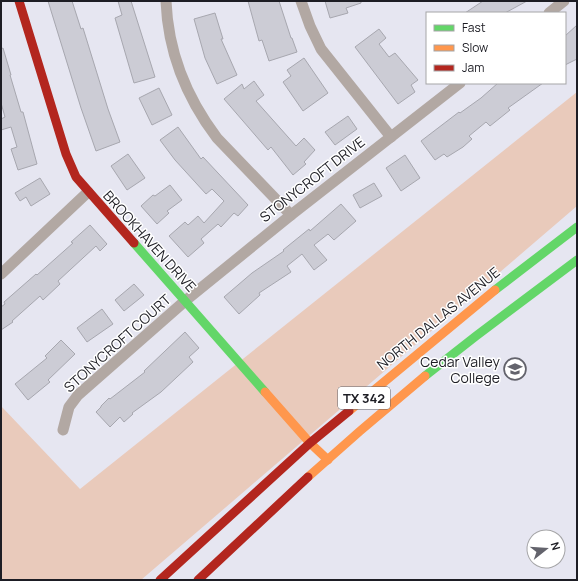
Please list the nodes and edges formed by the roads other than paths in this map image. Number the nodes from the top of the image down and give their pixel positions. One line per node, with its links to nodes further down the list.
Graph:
1 (19, 1): 8 (main road, BROOKHAVEN DRIVE)
2 (166, 1): 9 (street)
3 (301, 1): 7 (street)
4 (564, 1): 5 (street)
5 (550, 12)
6 (459, 84): 7 (street, STONYCROFT DRIVE)
7 (391, 137): 9 (street, STONYCROFT DRIVE)
8 (88, 192): 12 (street); 13 (main road, BROOKHAVEN DRIVE)
9 (291, 215): 13 (street, STONYCROFT DRIVE)
10 (577, 227): 15 (main road, NORTH DALLAS AVENUE / TX 342)
11 (577, 260): 16 (main road, TX 342)
12 (1, 274)
13 (185, 301): 14 (street, STONYCROFT COURT); 15 (main road, BROOKHAVEN DRIVE)
14 (63, 430)
15 (310, 443): 16 (main road, BROOKHAVEN DRIVE); 17 (main road, NORTH DALLAS AVENUE / TX 342)
16 (328, 460): 18 (main road, TX 342)
17 (160, 580)
18 (198, 580)

